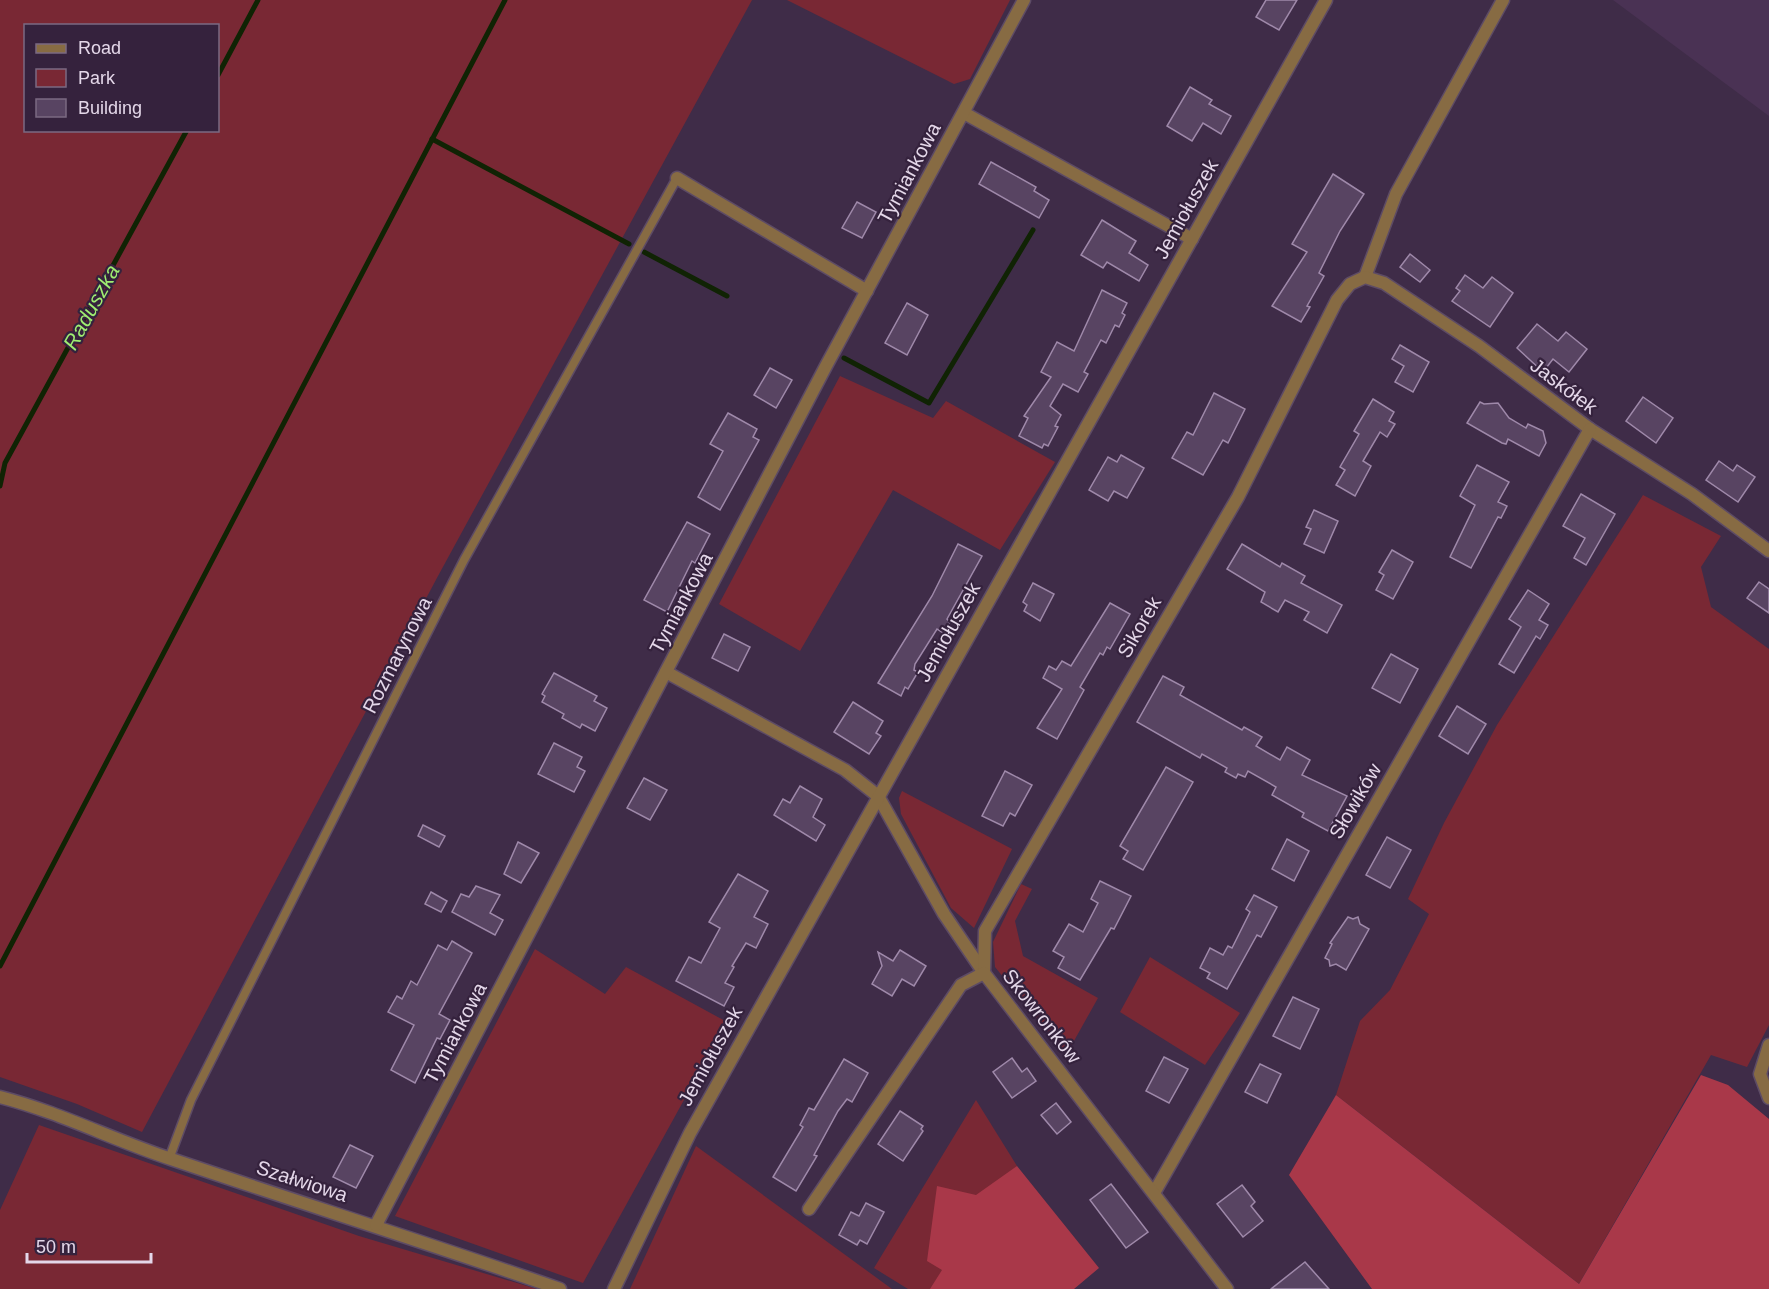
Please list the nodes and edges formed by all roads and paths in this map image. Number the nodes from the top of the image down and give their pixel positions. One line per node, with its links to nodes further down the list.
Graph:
1 (1024, 0): 4 (street, Tymiankowa)
2 (1326, 0): 6 (street, Jemiołuszek)
3 (1503, 0): 7 (street)
4 (963, 113): 6 (street); 8 (street, Tymiankowa)
5 (677, 178): 8 (street); 17 (lane, Rozmarynowa)
6 (1192, 239): 12 (street, Jemiołuszek)
7 (1365, 277): 9 (street, Jaskółek); 13 (street, Sikorek)
8 (867, 291): 11 (street, Tymiankowa)
9 (1590, 429): 10 (street, Jaskółek); 18 (street, Słowików)
10 (1769, 551)
11 (666, 672): 12 (street); 20 (street, Tymiankowa)
12 (878, 796): 13 (street); 22 (street, Jemiołuszek)
13 (984, 973): 18 (street, Skowronków); 19 (street, Skowronków)
14 (1769, 1045): 16 (street)
15 (0, 1097): 17 (street, Szałwiowa)
16 (1769, 1098)
17 (169, 1159): 20 (street, Szałwiowa)
18 (1154, 1192): 23 (street, Skowronków)
19 (809, 1209)
20 (376, 1225): 21 (street, Szałwiowa)
21 (560, 1289)
22 (614, 1289)
23 (1227, 1289)

